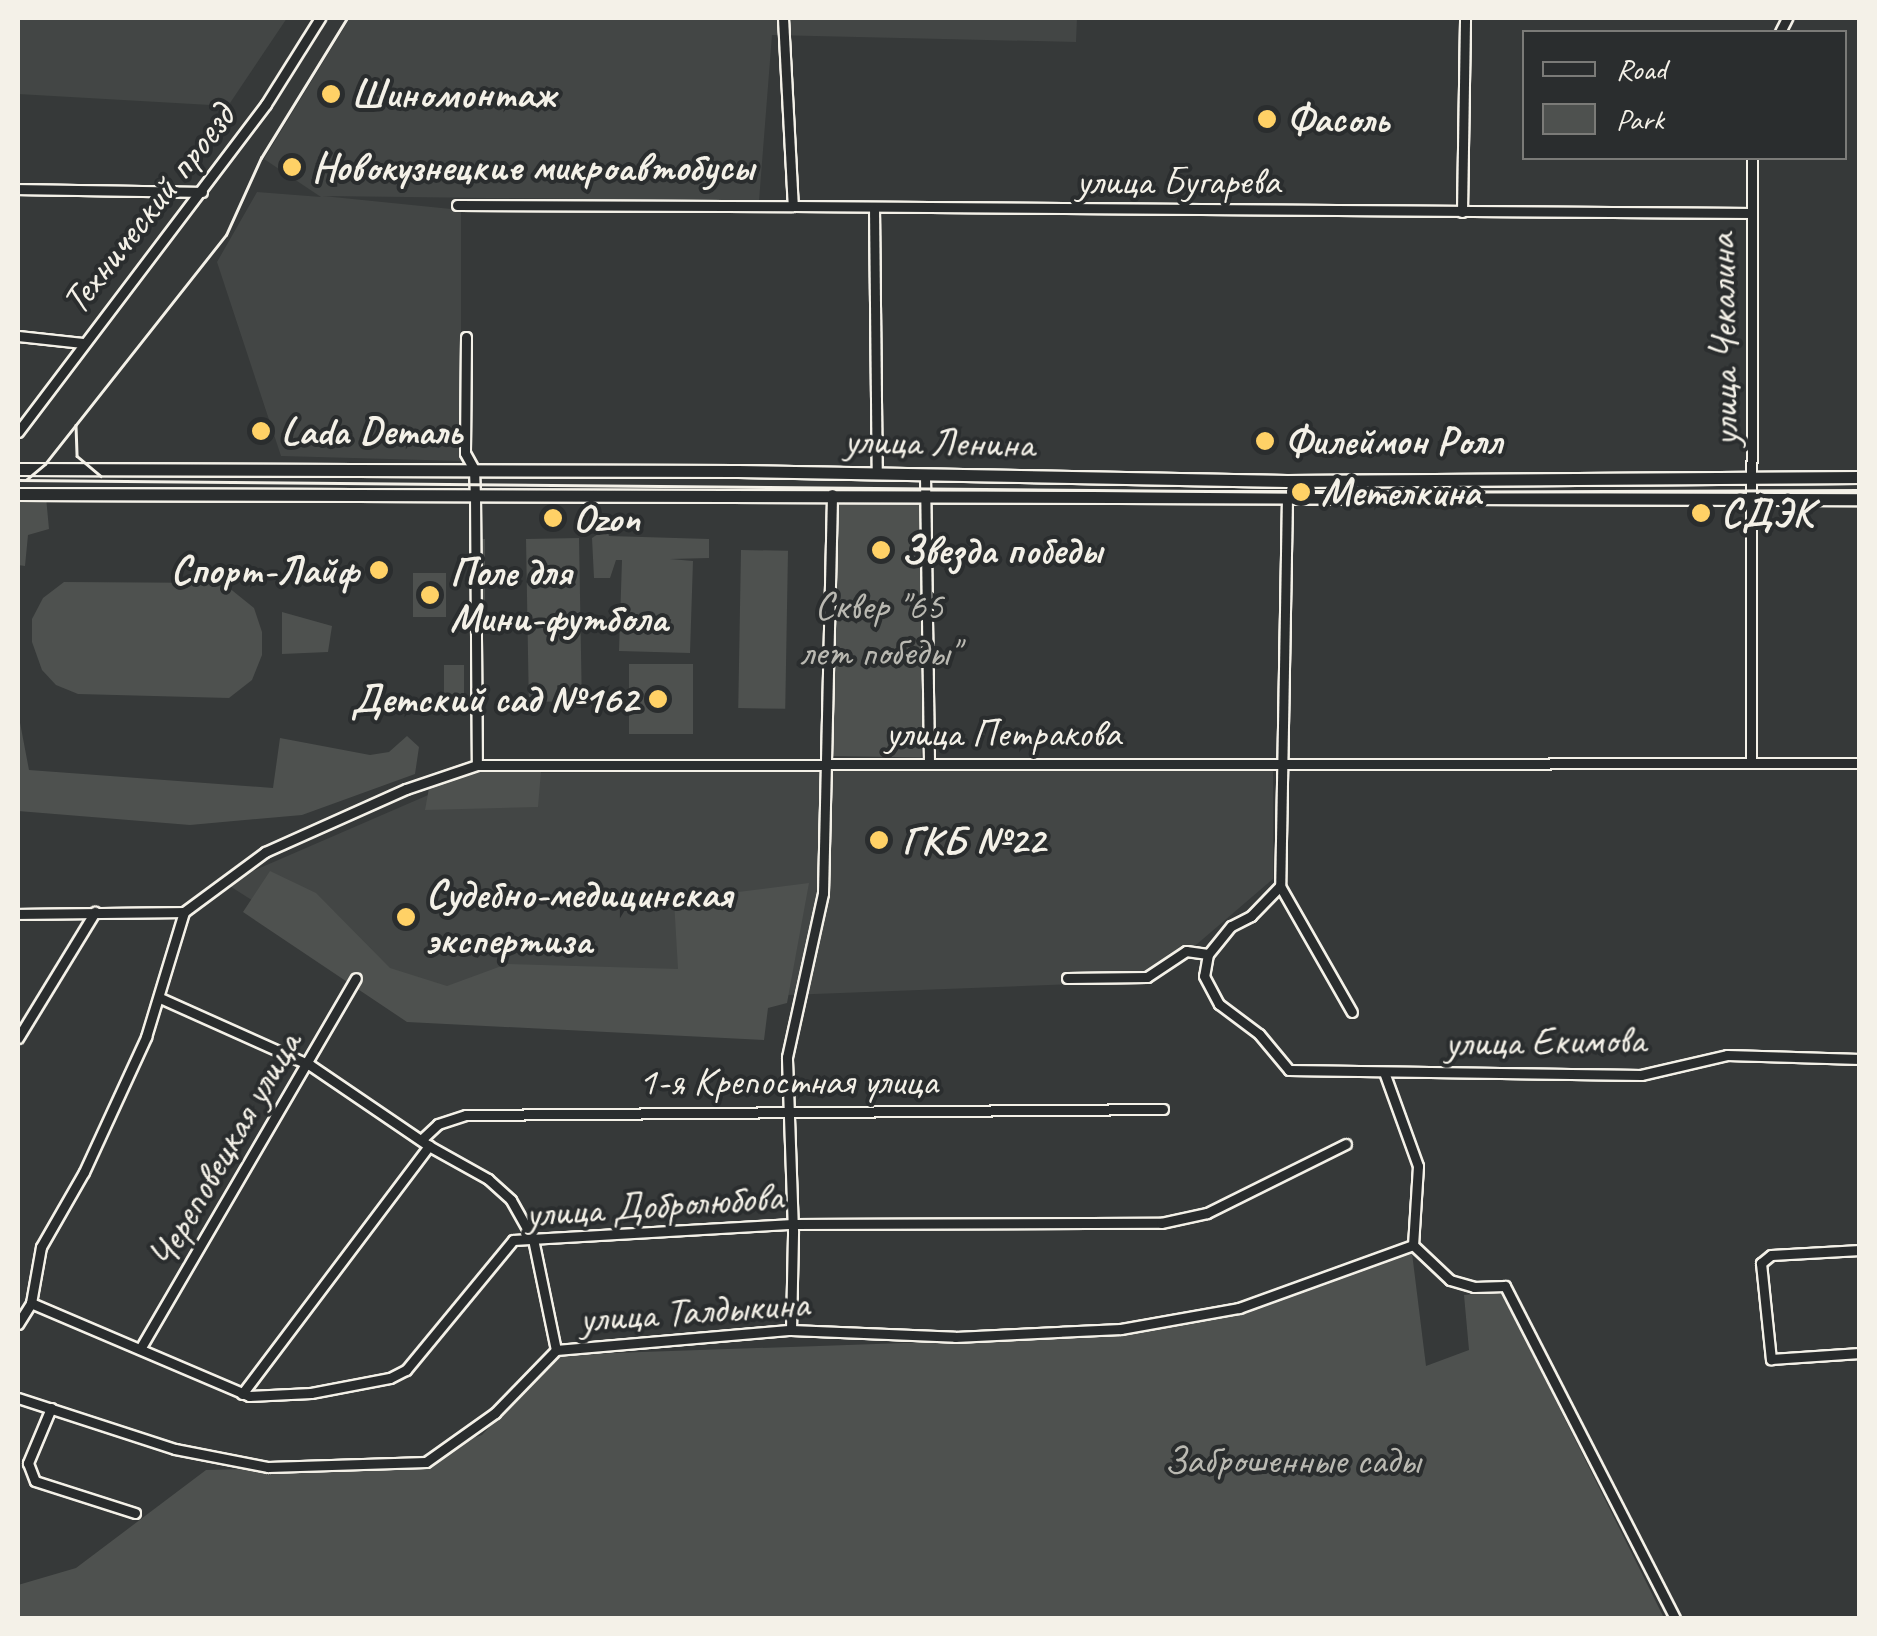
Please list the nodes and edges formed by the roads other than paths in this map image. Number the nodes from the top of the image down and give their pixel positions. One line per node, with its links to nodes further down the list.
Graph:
1 (320, 18): 6 (street, Технический проезд)
2 (783, 18): 8 (street)
3 (1465, 18): 10 (street)
4 (1752, 160): 11 (street, улица Чекалина)
5 (18, 190): 6 (street)
6 (202, 192): 14 (street, Технический проезд)
7 (458, 205): 8 (street, улица Бугарева)
8 (793, 206): 9 (street, улица Бугарева)
9 (874, 208): 10 (street, улица Бугарева); 18 (street)
10 (1462, 212): 11 (street, улица Бугарева)
11 (1752, 213): 20 (street, улица Чекалина)
12 (18, 336): 14 (street)
13 (466, 337): 17 (street)
14 (83, 342): 15 (street, Технический проезд)
15 (18, 432)
16 (19, 466): 17 (main road, улица Ленина)
17 (474, 469): 18 (main road, улица Ленина); 22 (street)
18 (877, 473): 19 (main road, улица Ленина)
19 (926, 474): 20 (main road, улица Ленина); 25 (street)
20 (1754, 476): 21 (main road, улица Ленина); 28 (street, улица Чекалина)
21 (1860, 477)
22 (475, 493): 23 (main road, улица Ленина); 24 (main road, улица Ленина); 34 (street)
23 (18, 494)
24 (832, 494): 25 (main road, улица Ленина); 32 (street)
25 (926, 496): 26 (main road, улица Ленина); 33 (street)
26 (1287, 498): 28 (main road, улица Ленина); 29 (street)
27 (1860, 498): 28 (main road, улица Ленина)
28 (1754, 499): 30 (street, улица Чекалина)
29 (1284, 762): 30 (street, улица Петракова); 33 (street, улица Петракова); 35 (street)
30 (1752, 762): 31 (street, улица Петракова)
31 (1860, 763)
32 (826, 764): 33 (street, улица Петракова); 34 (street, улица Петракова); 48 (street)
33 (929, 764)
34 (477, 765): 37 (street, улица Петракова)
35 (1280, 886): 39 (street); 43 (street)
36 (95, 912): 37 (street); 38 (street); 44 (street)
37 (184, 912): 42 (street)
38 (18, 914)
39 (1208, 954): 41 (street); 47 (street, улица Екимова)
40 (356, 978): 46 (street, Череповецкая улица)
41 (1067, 978)
42 (160, 998): 46 (street); 56 (street)
43 (1352, 1012)
44 (18, 1038)
45 (1860, 1059): 47 (street, улица Екимова)
46 (310, 1064): 50 (street); 59 (street, Череповецкая улица)
47 (1384, 1072): 54 (street)
48 (787, 1109): 49 (street, 1-я Крепостная улица); 50 (street, 1-я Крепостная улица); 52 (street)
49 (1164, 1109)
50 (425, 1143): 53 (street); 62 (street)
51 (1346, 1144): 52 (street, улица Добролюбова)
52 (793, 1224): 53 (street, улица Добролюбова); 58 (street)
53 (533, 1239): 60 (street); 62 (street, улица Добролюбова)
54 (1414, 1245): 58 (street, улица Талдыкина); 66 (street)
55 (1860, 1250): 61 (street)
56 (31, 1303): 57 (street); 59 (street, улица Добролюбова)
57 (18, 1324)
58 (791, 1330): 60 (street, улица Талдыкина)
59 (140, 1349): 62 (street, улица Добролюбова)
60 (556, 1350): 64 (street, улица Талдыкина)
61 (1860, 1354)
62 (242, 1394)
63 (18, 1398): 64 (street, улица Талдыкина)
64 (52, 1408): 65 (street)
65 (134, 1514)
66 (1675, 1618)

